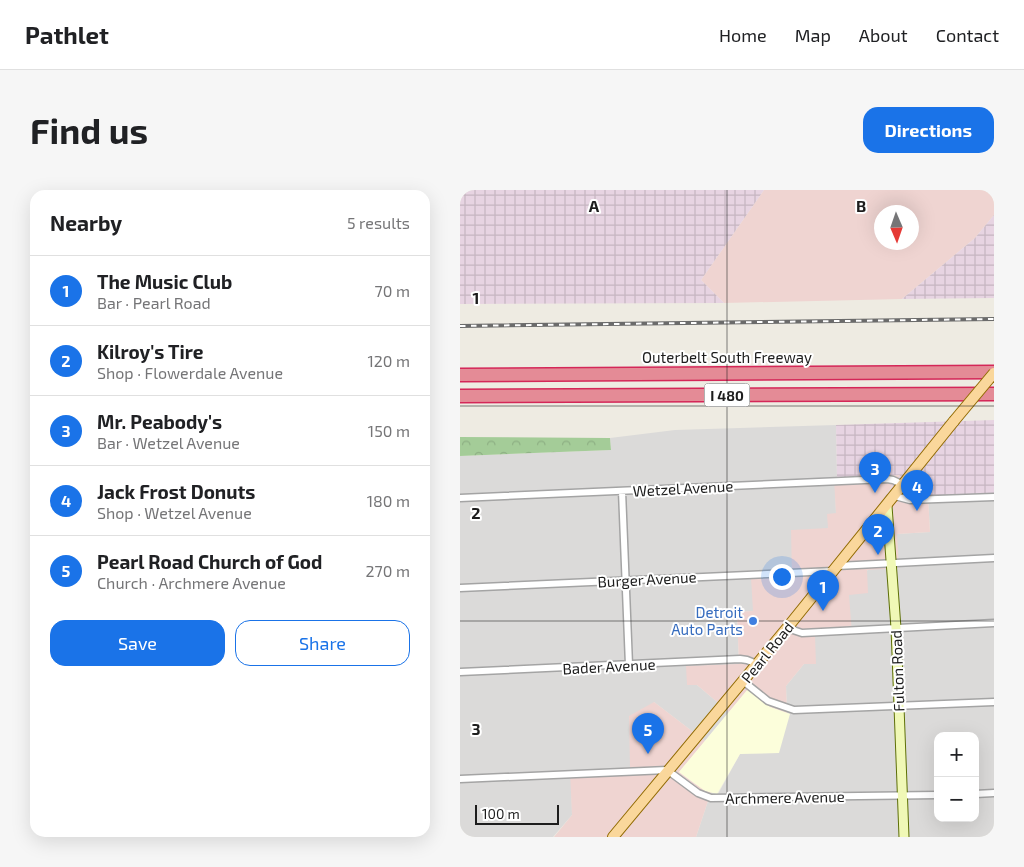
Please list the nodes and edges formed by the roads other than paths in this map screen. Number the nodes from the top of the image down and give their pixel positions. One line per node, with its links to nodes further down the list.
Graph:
1 (460, 370): 3 (highway)
2 (994, 372): 3 (highway, Outerbelt South Freeway / I 480); 7 (main road, Pearl Road, bridge)
3 (505, 374): 4 (highway, Outerbelt South Freeway / I 480)
4 (460, 375)
5 (994, 394): 6 (highway, I 480)
6 (460, 396)
7 (904, 485): 8 (street, Wetzel Avenue); 9 (main road, Pearl Road)
8 (622, 491): 11 (street, Wetzel Avenue); 16 (street)
9 (895, 496): 10 (street); 12 (main road, Pearl Road)
10 (994, 496)
11 (460, 498)
12 (887, 506): 14 (main road, Fulton Road); 15 (main road, Pearl Road)
13 (994, 558): 14 (street, Burger Avenue)
14 (892, 563): 15 (street, Burger Avenue); 20 (main road, Fulton Road)
15 (835, 568): 16 (street, Burger Avenue); 19 (main road, Pearl Road)
16 (626, 580): 17 (street, Burger Avenue); 22 (street)
17 (460, 588)
18 (994, 623): 20 (street)
19 (787, 628): 20 (street); 21 (main road, Pearl Road)
20 (896, 628): 26 (main road, Fulton Road)
21 (757, 664): 22 (street, Bader Avenue); 24 (main road, Pearl Road)
22 (630, 665): 23 (street, Bader Avenue)
23 (460, 672)
24 (743, 681): 26 (street); 27 (main road, Pearl Road)
25 (994, 702): 26 (street)
26 (899, 706): 32 (main road, Fulton Road)
27 (668, 770): 28 (street); 32 (street, Archmere Avenue); 33 (main road, Pearl Road)
28 (460, 779)
29 (979, 794): 30 (street)
30 (994, 794)
31 (934, 795): 32 (street, Archmere Avenue)
32 (902, 796): 34 (main road, Fulton Road)
33 (613, 837)
34 (904, 837)

